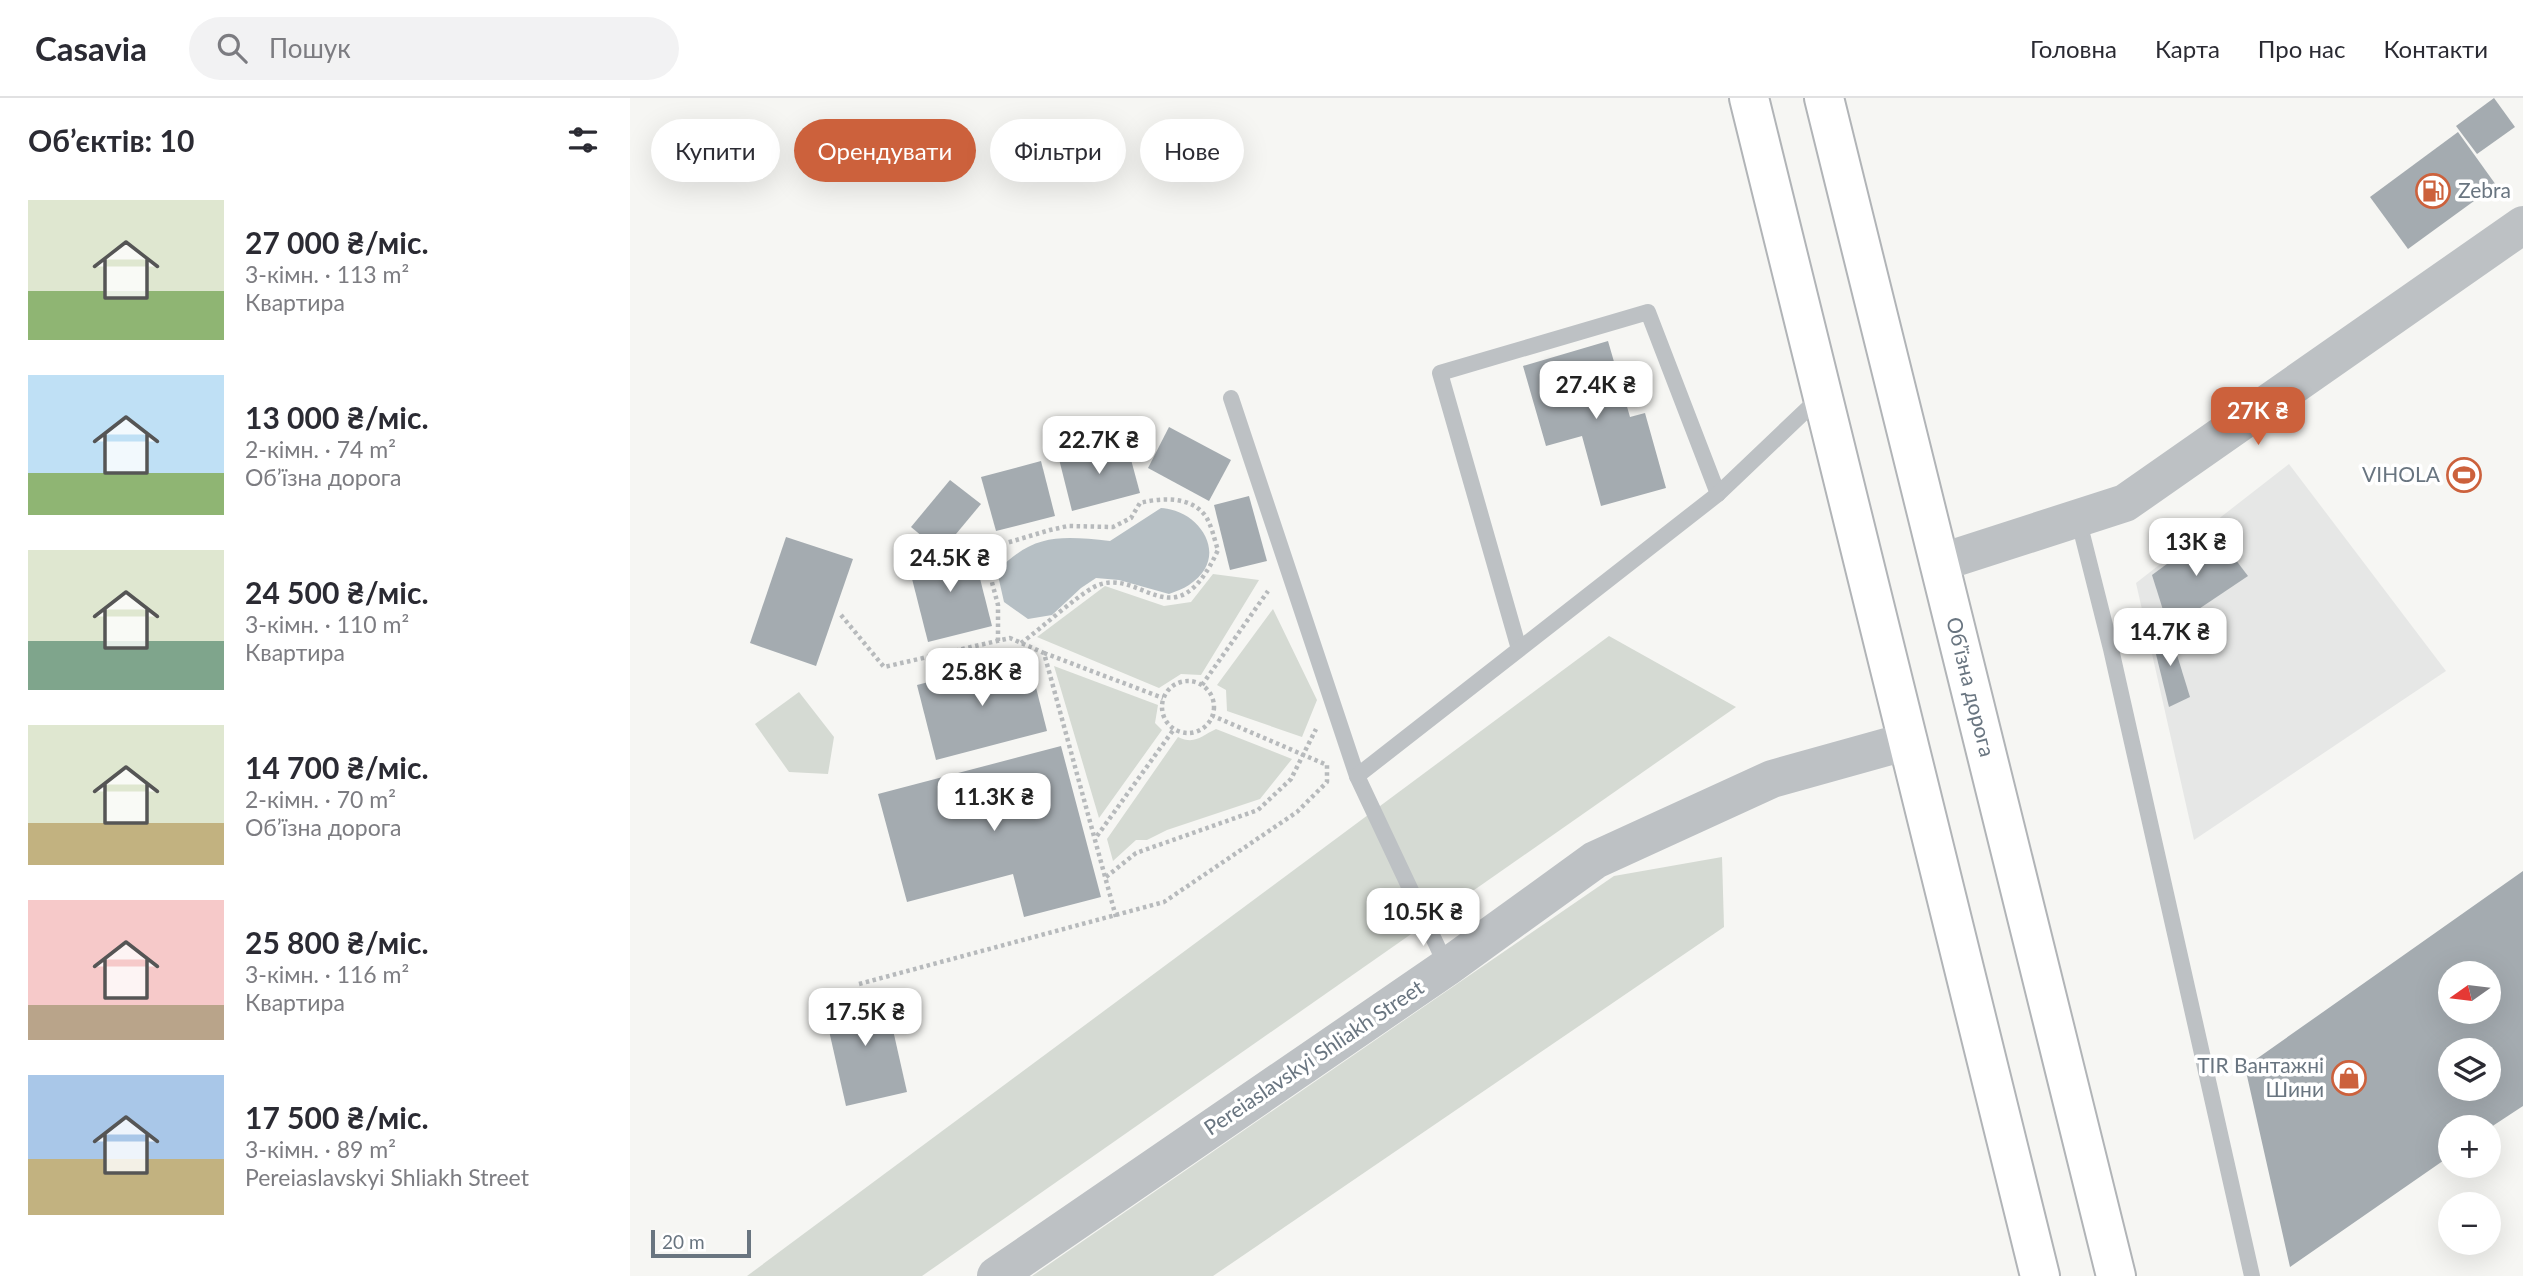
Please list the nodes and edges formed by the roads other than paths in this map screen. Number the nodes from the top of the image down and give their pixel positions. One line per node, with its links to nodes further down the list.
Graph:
1 (1749, 98): 4 (highway)
2 (1824, 98): 8 (highway, Обʼїзна дорога)
3 (2523, 225): 7 (street)
4 (1823, 394): 6 (lane); 10 (highway)
5 (1231, 398): 11 (lane)
6 (1718, 494): 9 (lane); 9 (lane)
7 (2078, 518): 8 (street); 16 (lane)
8 (1939, 563): 15 (highway, Обʼїзна дорога)
9 (1519, 649): 11 (lane)
10 (1908, 741): 12 (street, Pereiaslavskyi Shliakh Street); 14 (highway)
11 (1357, 776): 12 (lane)
12 (1447, 967): 13 (street, Pereiaslavskyi Shliakh Street)
13 (996, 1276)
14 (2040, 1276)
15 (2116, 1276)
16 (2252, 1276)

